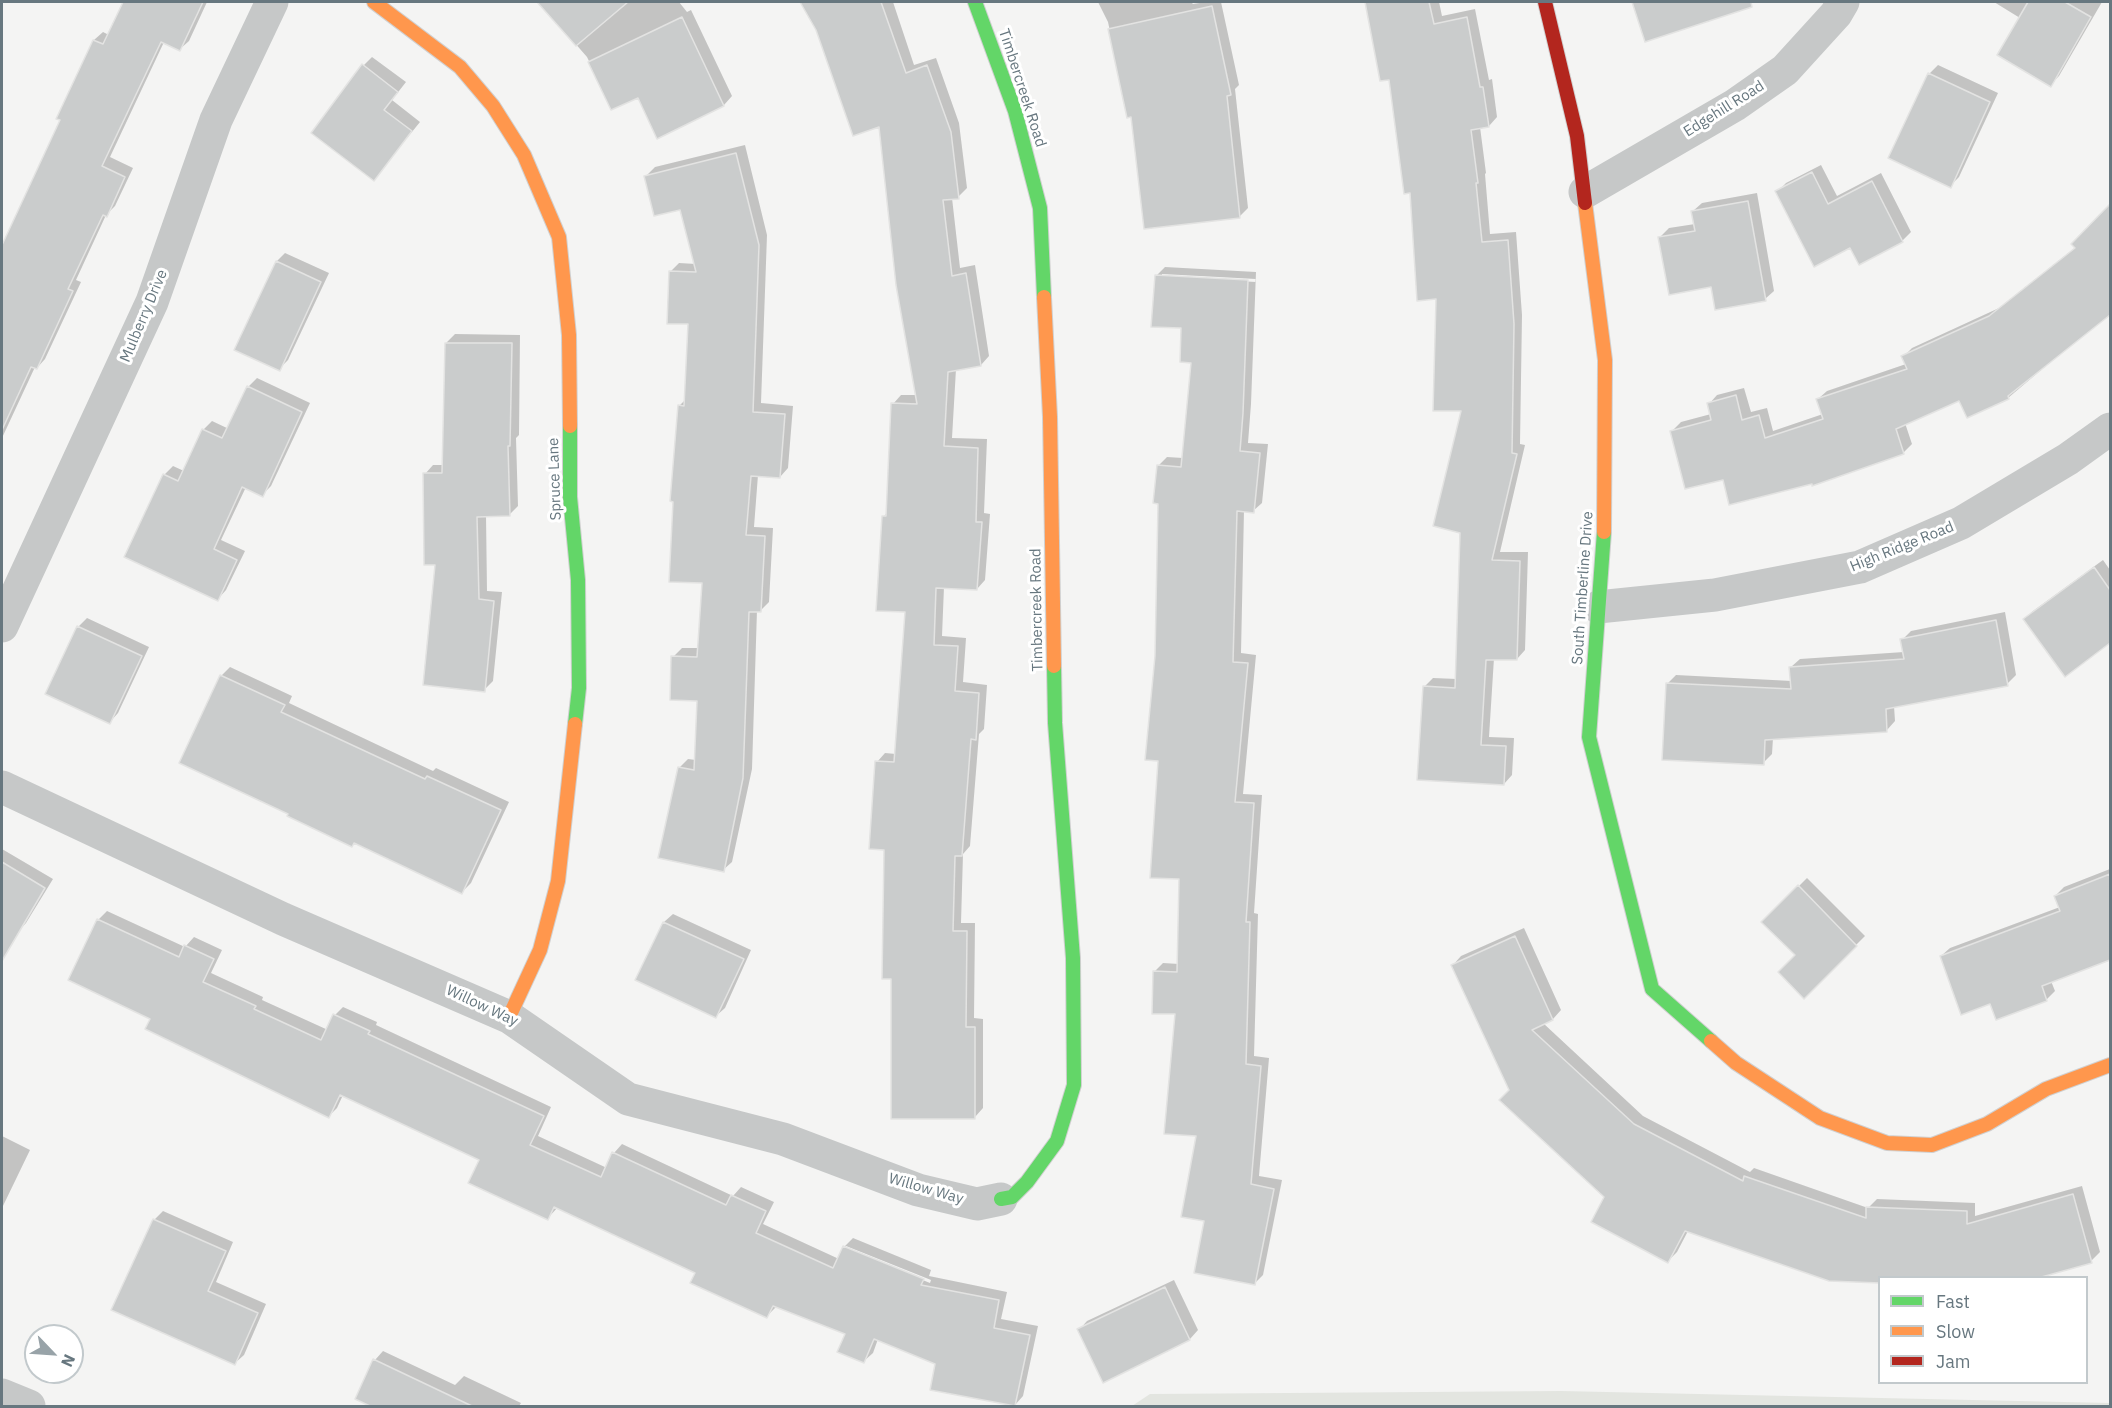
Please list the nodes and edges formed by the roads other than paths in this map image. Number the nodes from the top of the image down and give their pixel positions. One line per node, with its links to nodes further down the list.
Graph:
1 (272, 2): 9 (street, Mulberry Drive)
2 (374, 2): 11 (street, Spruce Lane)
3 (975, 2): 13 (street, Timbercreek Road)
4 (1545, 2): 6 (street, South Timberline Drive)
5 (1843, 2): 6 (street, Edgehill Road)
6 (1585, 192): 8 (street, South Timberline Drive)
7 (2110, 429): 8 (street, High Ridge Road)
8 (1598, 607): 12 (street, South Timberline Drive)
9 (2, 626)
10 (2, 787): 11 (street, Willow Way)
11 (509, 1017): 13 (street, Willow Way)
12 (2110, 1065)
13 (1001, 1199)
14 (2, 1395): 15 (street)
15 (29, 1407)

